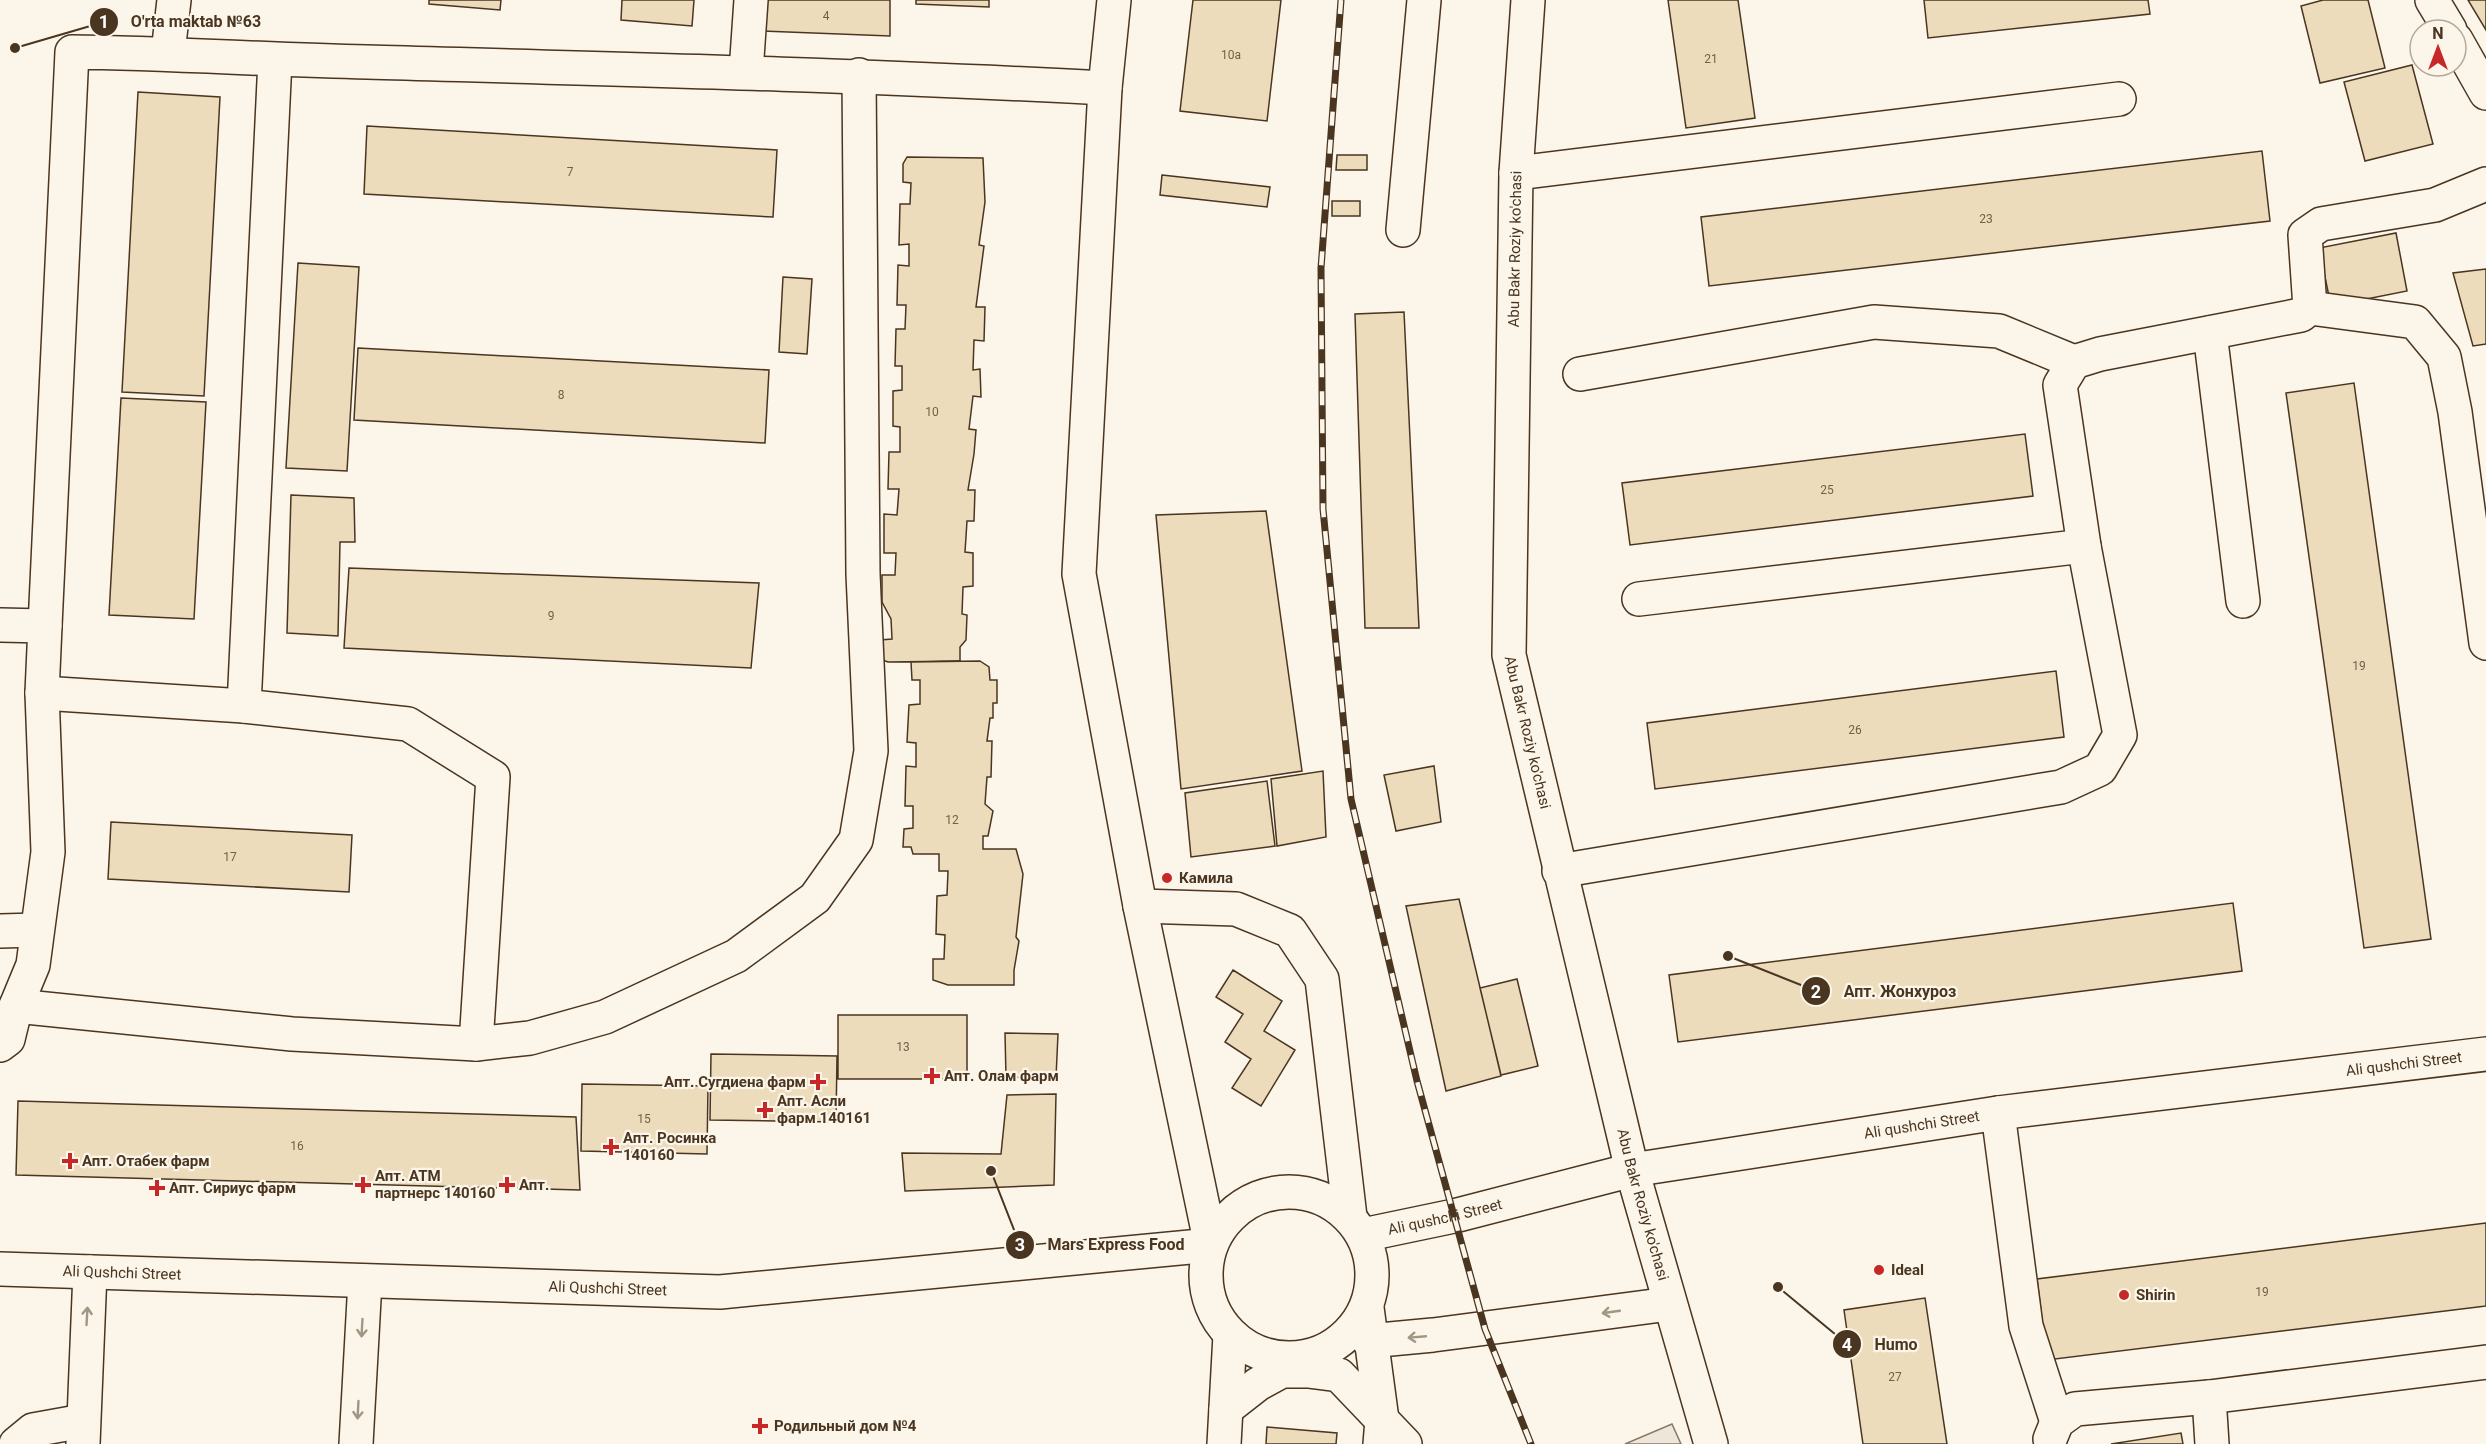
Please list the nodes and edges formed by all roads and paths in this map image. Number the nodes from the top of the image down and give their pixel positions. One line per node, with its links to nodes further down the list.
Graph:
1 (174, 0): 8 (street)
2 (752, 0): 11 (street)
3 (1114, 0): 13 (street)
4 (1424, 0): 18 (street)
5 (1528, 0): 16 (street, Abu Bakr Roziy ko'chasi)
6 (2432, 0): 7 (street)
7 (2443, 18)
8 (168, 52): 9 (street); 27 (street)
9 (275, 60): 11 (street); 30 (street)
10 (2468, 61): 14 (street)
11 (746, 72): 12 (street)
12 (858, 75): 13 (street); 36 (street)
13 (1105, 88): 32 (street)
14 (2486, 93)
15 (2118, 99): 16 (street)
16 (1516, 173): 31 (street, Abu Bakr Roziy ko'chasi)
17 (2486, 184): 19 (street)
18 (1403, 230)
19 (2310, 308): 20 (street); 28 (street)
20 (2210, 333): 21 (street); 25 (street)
21 (2074, 362): 22 (street); 23 (street)
22 (1580, 374)
23 (2084, 546): 24 (street); 31 (street)
24 (1639, 599)
25 (2243, 601)
26 (0, 625): 27 (street)
27 (45, 626): 29 (street)
28 (2486, 644)
29 (42, 693): 30 (street); 33 (street)
30 (244, 706): 36 (street)
31 (1559, 871): 40 (street, Abu Bakr Roziy ko'chasi)
32 (1140, 906): 41 (street); 42 (street)
33 (37, 930): 34 (street); 35 (street)
34 (0, 931)
35 (16, 1006): 36 (street); 37 (street)
36 (476, 1044)
37 (0, 1045)
38 (2486, 1054): 39 (street, Ali qushchi Street)
39 (1998, 1113): 40 (street, Ali qushchi Street); 55 (street)
40 (1632, 1170): 41 (street, Ali qushchi Street); 46 (street, Abu Bakr Roziy ko'chasi)
41 (1357, 1226): 42 (street); 47 (street)
42 (1211, 1245): 45 (street, Ali Qushchi Street); 48 (street)
43 (0, 1269): 44 (street, Ali Qushchi Street)
44 (90, 1272): 45 (street, Ali Qushchi Street); 53 (street, one-way to 44)
45 (365, 1281): 57 (street, one-way to 57)
46 (1669, 1304): 49 (street, one-way to 49); 60 (street, Abu Bakr Roziy ko'chasi)
47 (1367, 1308): 48 (street); 49 (street)
48 (1230, 1335): 52 (street)
49 (1369, 1341): 54 (street)
50 (2486, 1362): 51 (street)
51 (2209, 1397): 55 (street); 61 (street)
52 (1226, 1409): 54 (street); 58 (street)
53 (83, 1432): 56 (street)
54 (1381, 1432): 59 (street)
55 (2054, 1433)
56 (16, 1444)
57 (356, 1444)
58 (1224, 1444)
59 (1405, 1444)
60 (1711, 1444)
61 (2212, 1444)

